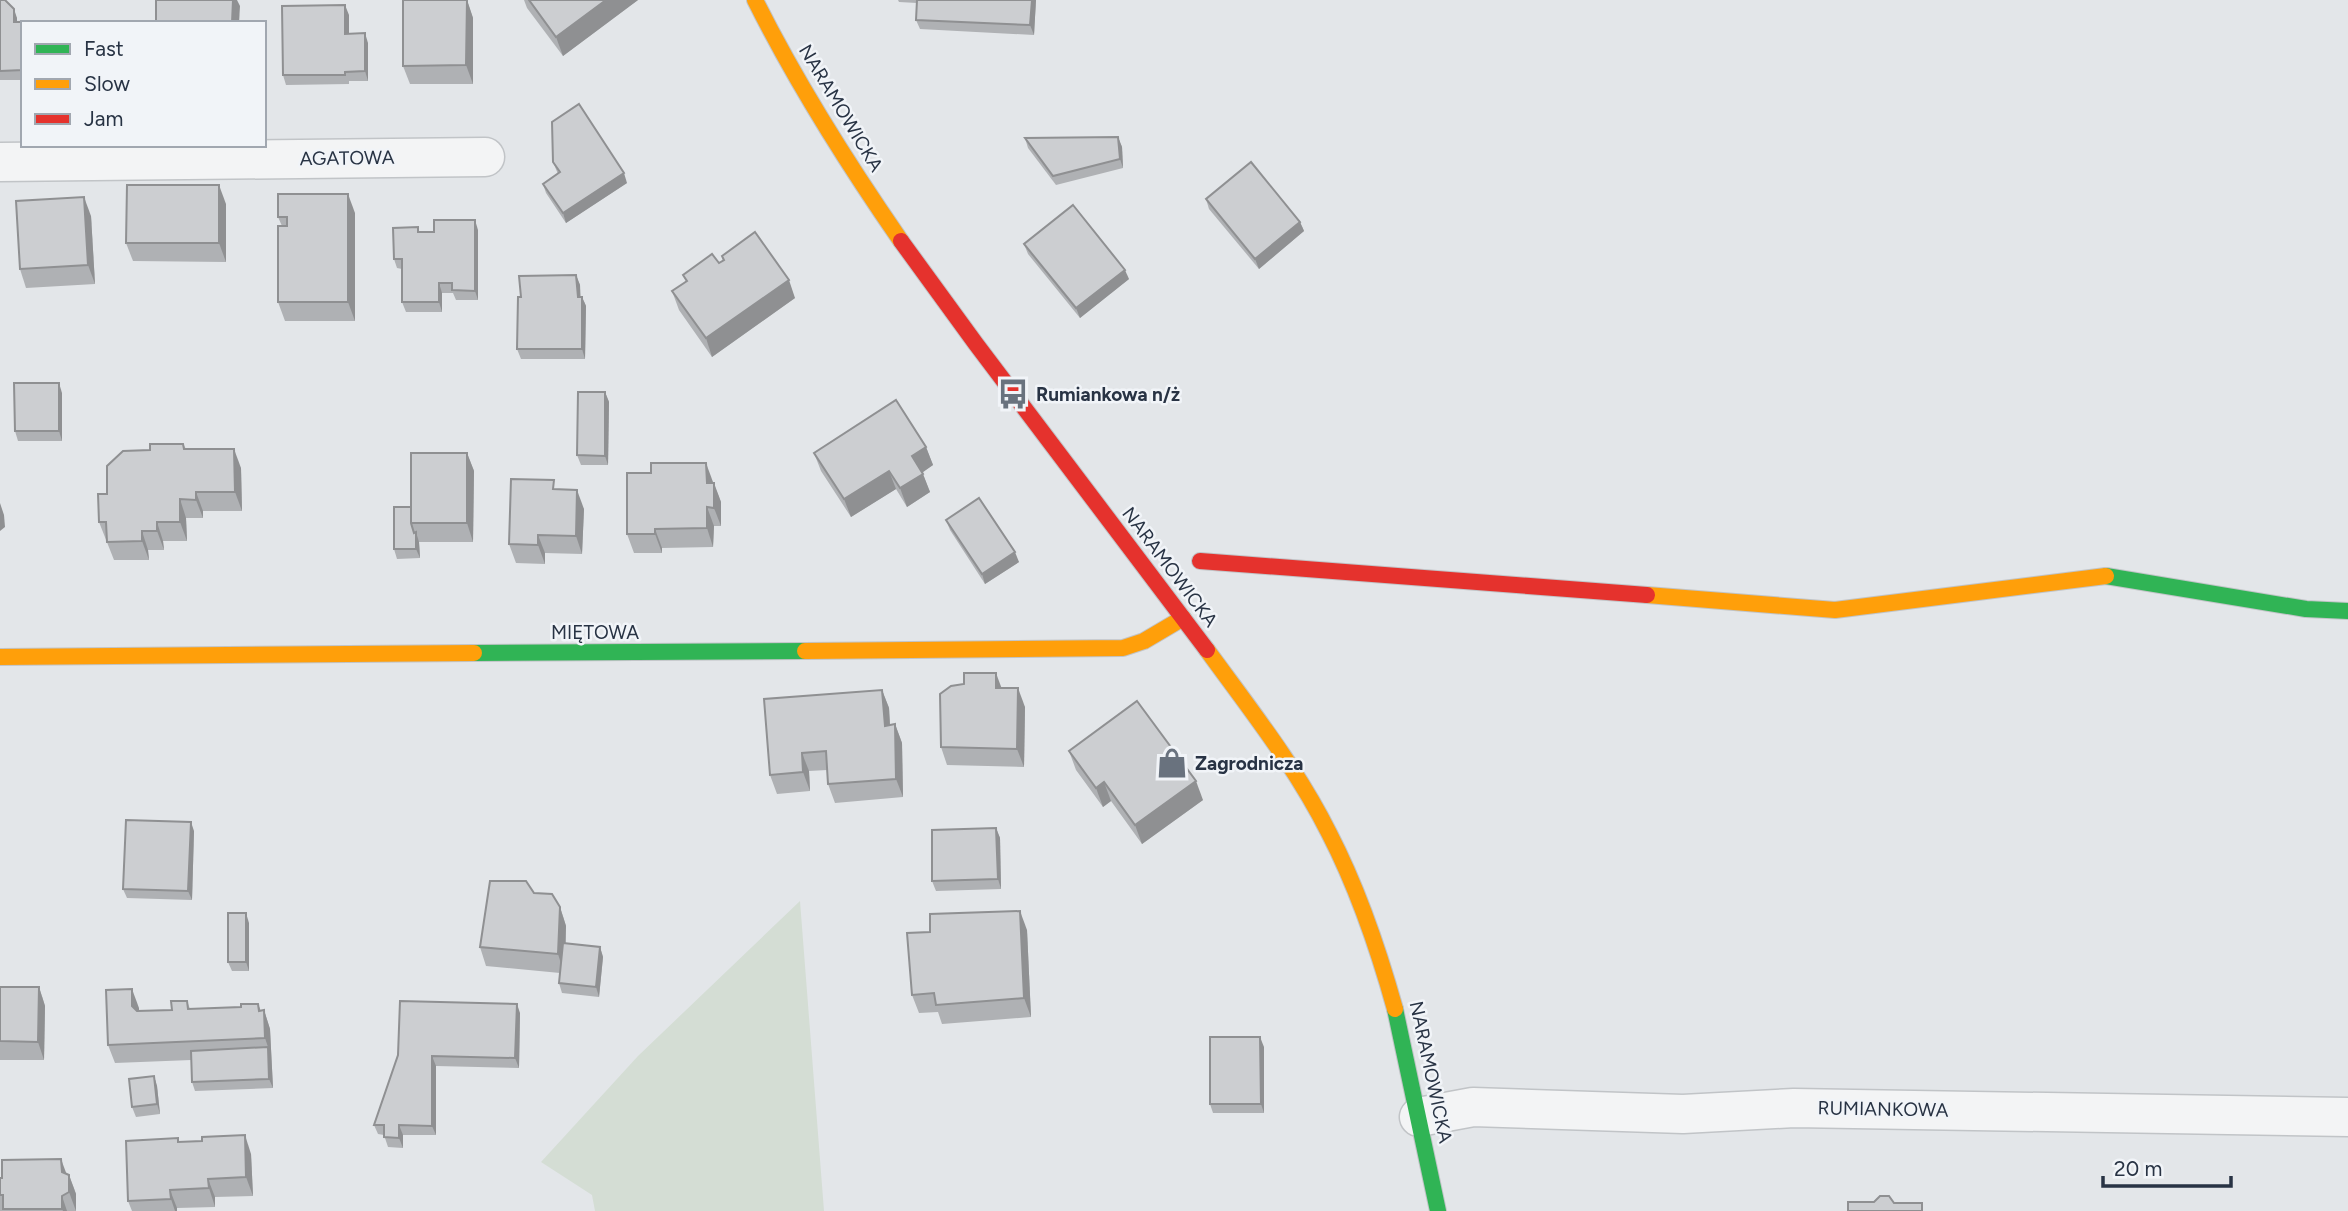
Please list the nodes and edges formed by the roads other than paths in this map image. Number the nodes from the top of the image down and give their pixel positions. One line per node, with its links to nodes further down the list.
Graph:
1 (755, 0): 6 (street, NARAMOWICKA)
2 (485, 157): 3 (street, AGATOWA)
3 (0, 162)
4 (1200, 561): 5 (street)
5 (2348, 611)
6 (1183, 618): 7 (street, MIĘTOWA); 8 (street, NARAMOWICKA)
7 (0, 657)
8 (1419, 1117): 9 (street, RUMIANKOWA); 10 (street, NARAMOWICKA)
9 (2348, 1117)
10 (1438, 1211)

